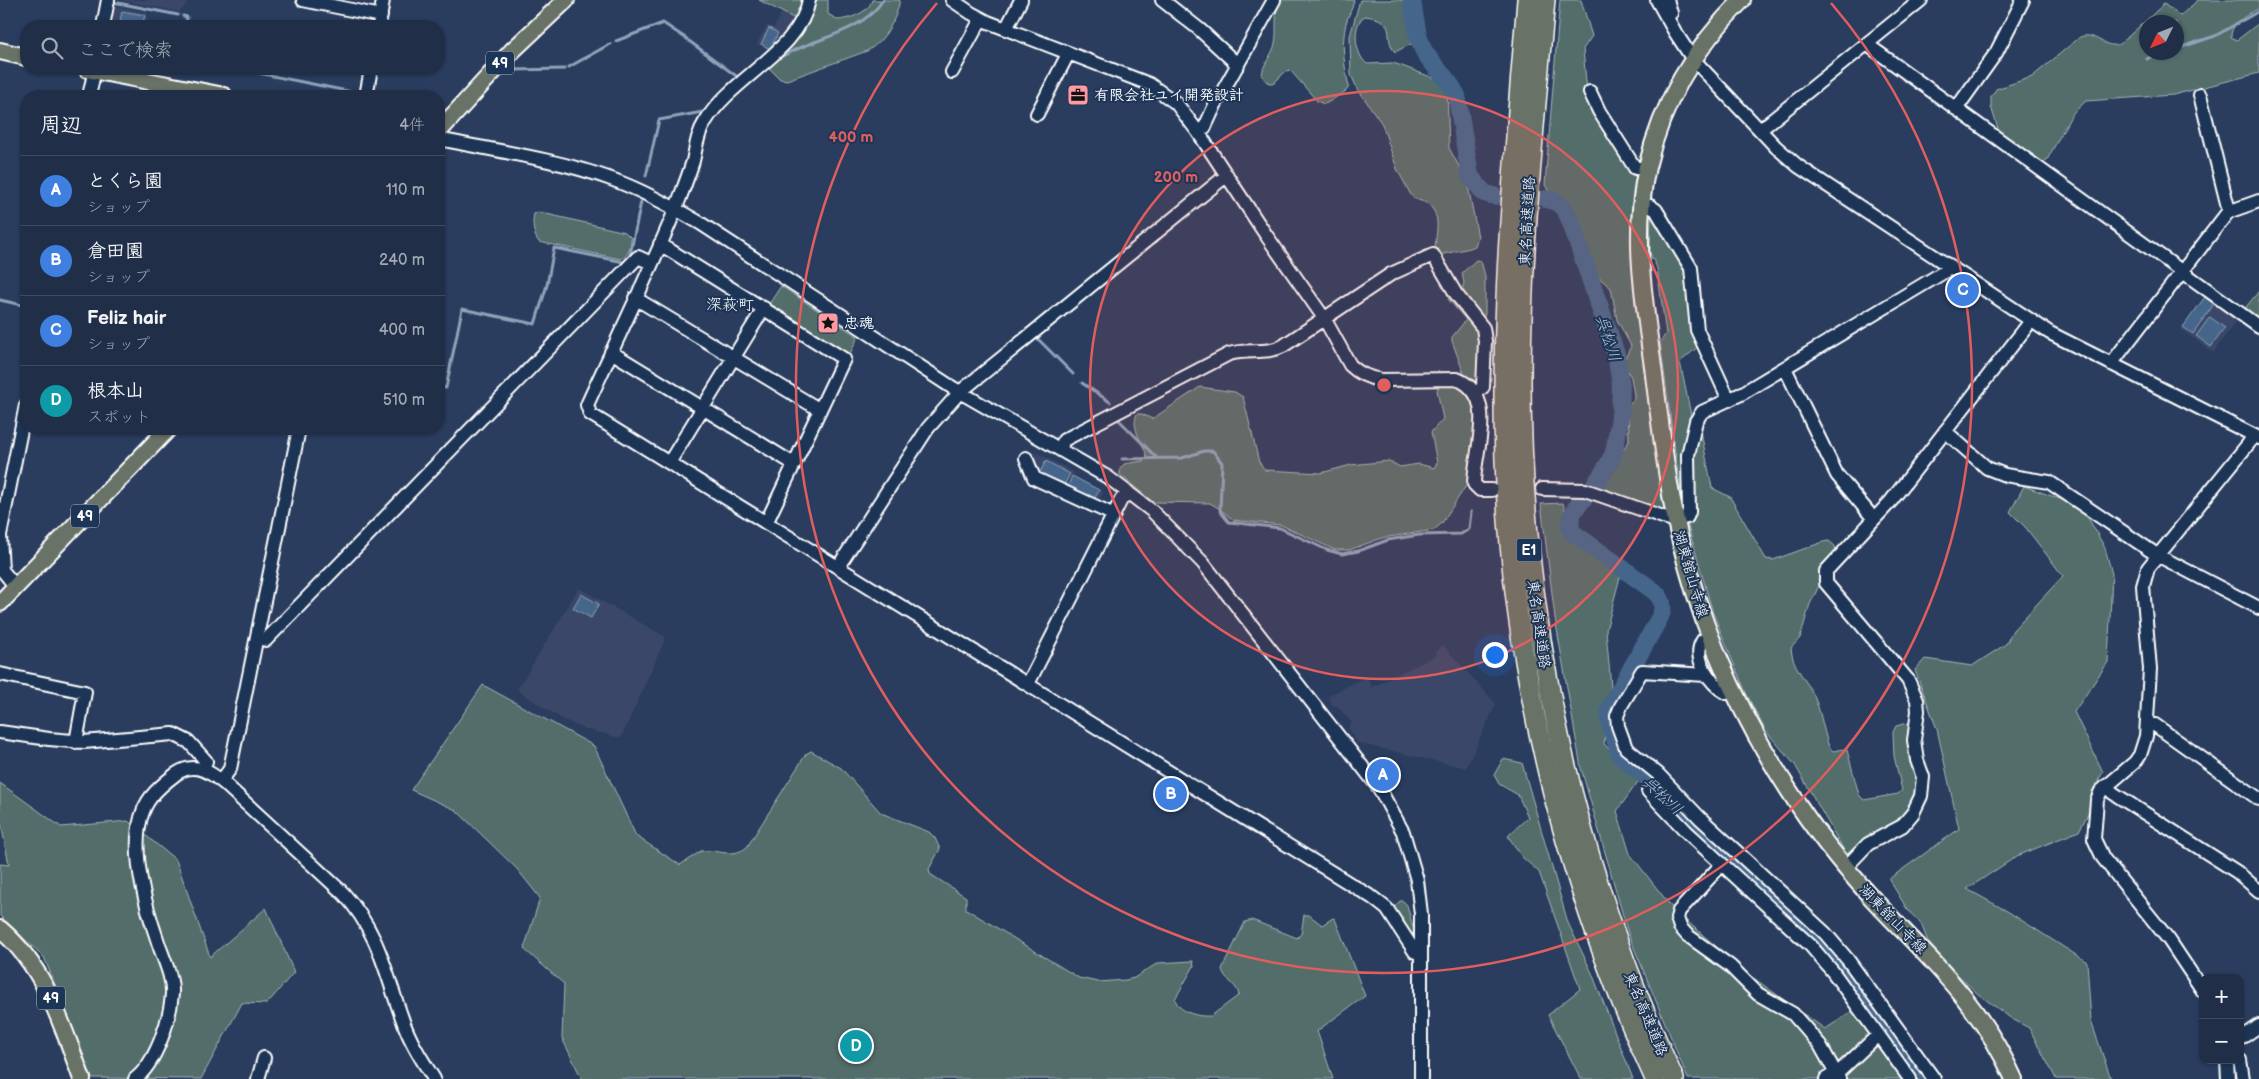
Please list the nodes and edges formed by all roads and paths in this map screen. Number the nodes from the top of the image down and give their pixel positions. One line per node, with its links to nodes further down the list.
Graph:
1 (108, 0): 19 (street)
2 (303, 0): 20 (street)
3 (384, 0): 21 (street)
4 (809, 0): 48 (street)
5 (952, 0): 18 (street)
6 (1021, 0): 22 (street)
7 (1162, 0): 28 (street)
8 (1274, 0): 28 (street)
9 (1527, 0): 123 (highway, 東名高速道路 / E1)
10 (1544, 0): 124 (highway, 東名高速道路 / E1)
11 (1656, 0): 17 (street)
12 (1667, 0): 17 (street)
13 (1742, 0): 27 (main road, 湖東舘山寺線)
14 (1921, 0): 23 (street)
15 (2023, 0): 38 (street)
16 (564, 1): 40 (main road, 49)
17 (1666, 16): 27 (street)
18 (981, 19): 22 (street); 29 (street)
19 (104, 20)
20 (376, 20)
21 (380, 20)
22 (1006, 29): 25 (street)
23 (1868, 43): 38 (street); 41 (street)
24 (0, 51): 26 (main road)
25 (1068, 54): 39 (street); 42 (street)
26 (20, 56)
27 (1692, 58): 41 (street); 44 (main road, 湖東舘山寺線)
28 (1238, 65): 42 (street)
29 (952, 72)
30 (91, 75): 33 (street)
31 (121, 75): 34 (main road)
32 (370, 75): 35 (street)
33 (89, 90)
34 (195, 90)
35 (367, 90)
36 (1590, 92): 44 (street)
37 (2200, 95): 49 (street)
38 (1956, 109): 53 (street)
39 (1037, 114)
40 (445, 124)
41 (1760, 130): 52 (street)
42 (1198, 132): 45 (street)
43 (445, 141): 48 (street)
44 (1647, 168): 47 (main road, 湖東舘山寺線)
45 (1226, 176): 56 (street); 63 (street)
46 (2259, 201): 49 (street)
47 (1641, 206): 65 (street); 83 (main road, 湖東舘山寺線)
48 (675, 209): 50 (street); 63 (street)
49 (2229, 211): 53 (street)
50 (660, 244): 51 (street); 55 (street)
51 (651, 263): 54 (street); 90 (street)
52 (1949, 265): 57 (street); 62 (street)
53 (2182, 271): 58 (street); 61 (street)
54 (635, 298): 59 (street); 60 (street)
55 (764, 308): 60 (street); 67 (street)
56 (1324, 318): 64 (street); 64 (street); 73 (street)
57 (2031, 321): 61 (street); 68 (street)
58 (2259, 327)
59 (611, 352): 66 (street); 85 (street)
60 (734, 358): 66 (street); 67 (street)
61 (2111, 364): 72 (street)
62 (1784, 368): 65 (street); 82 (street)
63 (960, 392): 73 (street); 85 (street)
64 (1476, 393): 78 (street)
65 (1729, 400): 83 (street)
66 (703, 408): 74 (street); 76 (street)
67 (820, 410): 76 (street)
68 (1946, 431): 82 (street); 84 (street)
69 (20, 435): 86 (street)
70 (162, 435): 86 (main road, 49)
71 (298, 435): 90 (street)
72 (2256, 437): 84 (street)
73 (1060, 448): 79 (street)
74 (672, 458)
75 (1026, 458): 80 (street)
76 (794, 464): 81 (street)
77 (1542, 489): 83 (street)
78 (1492, 490)
79 (1128, 492): 80 (street); 109 (street)
80 (1114, 515): 93 (street)
81 (769, 517)
82 (1874, 519): 104 (street)
83 (1676, 520): 89 (main road, 湖東舘山寺線)
84 (2157, 555): 88 (street); 95 (street)
85 (838, 567): 93 (street)
86 (16, 587): 87 (main road, 49)
87 (0, 602)
88 (2259, 608)
89 (1710, 637): 92 (street); 94 (main road, 湖東舘山寺線)
90 (257, 638): 99 (street)
91 (0, 674): 97 (street)
92 (1706, 675): 94 (street); 106 (street)
93 (1028, 684): 109 (street)
94 (1733, 690): 104 (main road, 湖東舘山寺線)
95 (2147, 724): 100 (street); 102 (street)
96 (0, 732): 97 (street)
97 (76, 742): 98 (street)
98 (204, 769): 99 (street); 119 (street)
99 (221, 781): 121 (street)
100 (2106, 786): 105 (street); 110 (street)
101 (1648, 791): 103 (street)
102 (2259, 799)
103 (1722, 864): 107 (street); 117 (street)
104 (1846, 868): 127 (main road, 湖東舘山寺線)
105 (2259, 891)
106 (1797, 908): 107 (street); 126 (street)
107 (1785, 920): 112 (street)
108 (0, 929): 118 (main road, 49)
109 (1421, 952): 122 (street)
110 (2199, 985)
111 (2259, 1026): 113 (street)
112 (1878, 1035): 117 (street); 125 (street)
113 (2244, 1037)
114 (264, 1058): 120 (street)
115 (2227, 1064): 128 (street)
116 (2241, 1064): 129 (street)
117 (1834, 1077)
118 (82, 1079)
119 (134, 1079)
120 (258, 1079)
121 (434, 1079)
122 (1420, 1079)
123 (1655, 1079)
124 (1674, 1079)
125 (1910, 1079)
126 (1934, 1079)
127 (2014, 1079)
128 (2228, 1079)
129 (2243, 1079)

